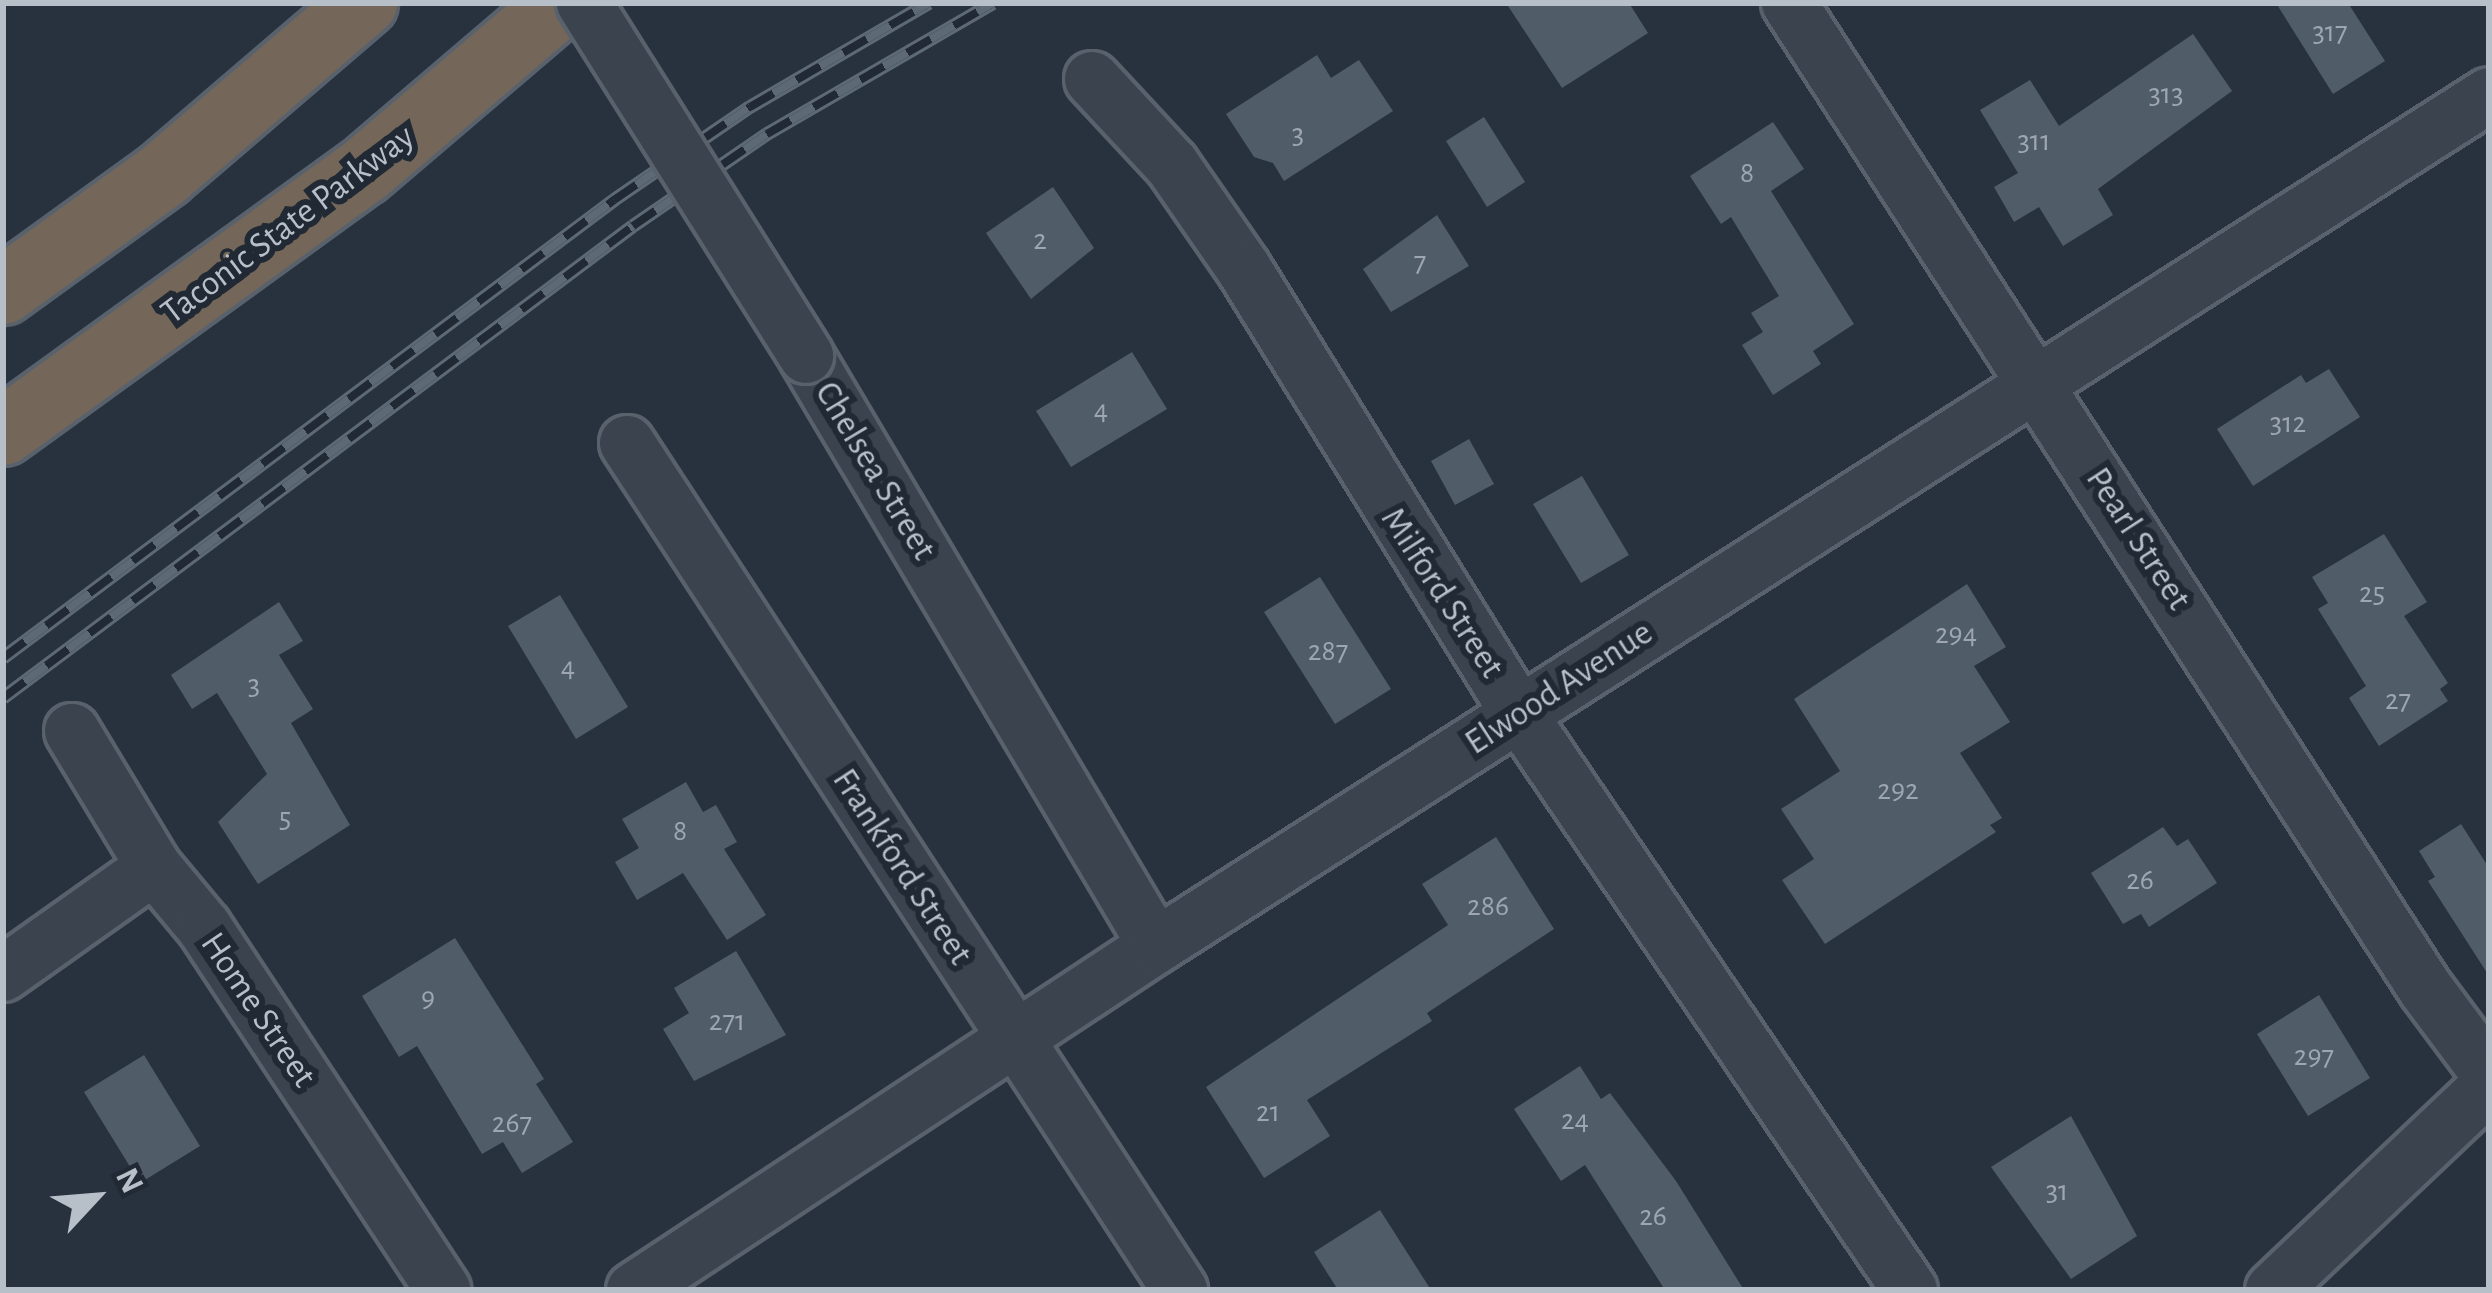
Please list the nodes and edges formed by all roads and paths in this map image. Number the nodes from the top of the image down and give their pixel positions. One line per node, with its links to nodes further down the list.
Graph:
1 (364, 3): 7 (highway)
2 (561, 3): 9 (highway, Taconic State Parkway)
3 (584, 3): 14 (street, Chelsea Street, bridge)
4 (1790, 3): 8 (street, Pearl Street)
5 (1093, 80): 11 (street, Milford Street)
6 (2489, 95): 8 (street, Elwood Avenue)
7 (3, 291)
8 (2036, 381): 11 (street, Elwood Avenue); 17 (street, Pearl Street)
9 (3, 433)
10 (628, 443): 16 (street, Frankford Street)
11 (1519, 714): 14 (street, Elwood Avenue); 22 (street, Milford Street)
12 (72, 731): 13 (street, Home Street)
13 (154, 867): 15 (street); 19 (street, Home Street)
14 (1156, 946): 16 (street, Elwood Avenue)
15 (3, 974)
16 (1014, 1040): 20 (street, Elwood Avenue); 21 (street, Frankford Street)
17 (2489, 1074)
18 (2489, 1086): 23 (street)
19 (443, 1290)
20 (634, 1290)
21 (1180, 1290)
22 (1910, 1290)
23 (2273, 1290)

